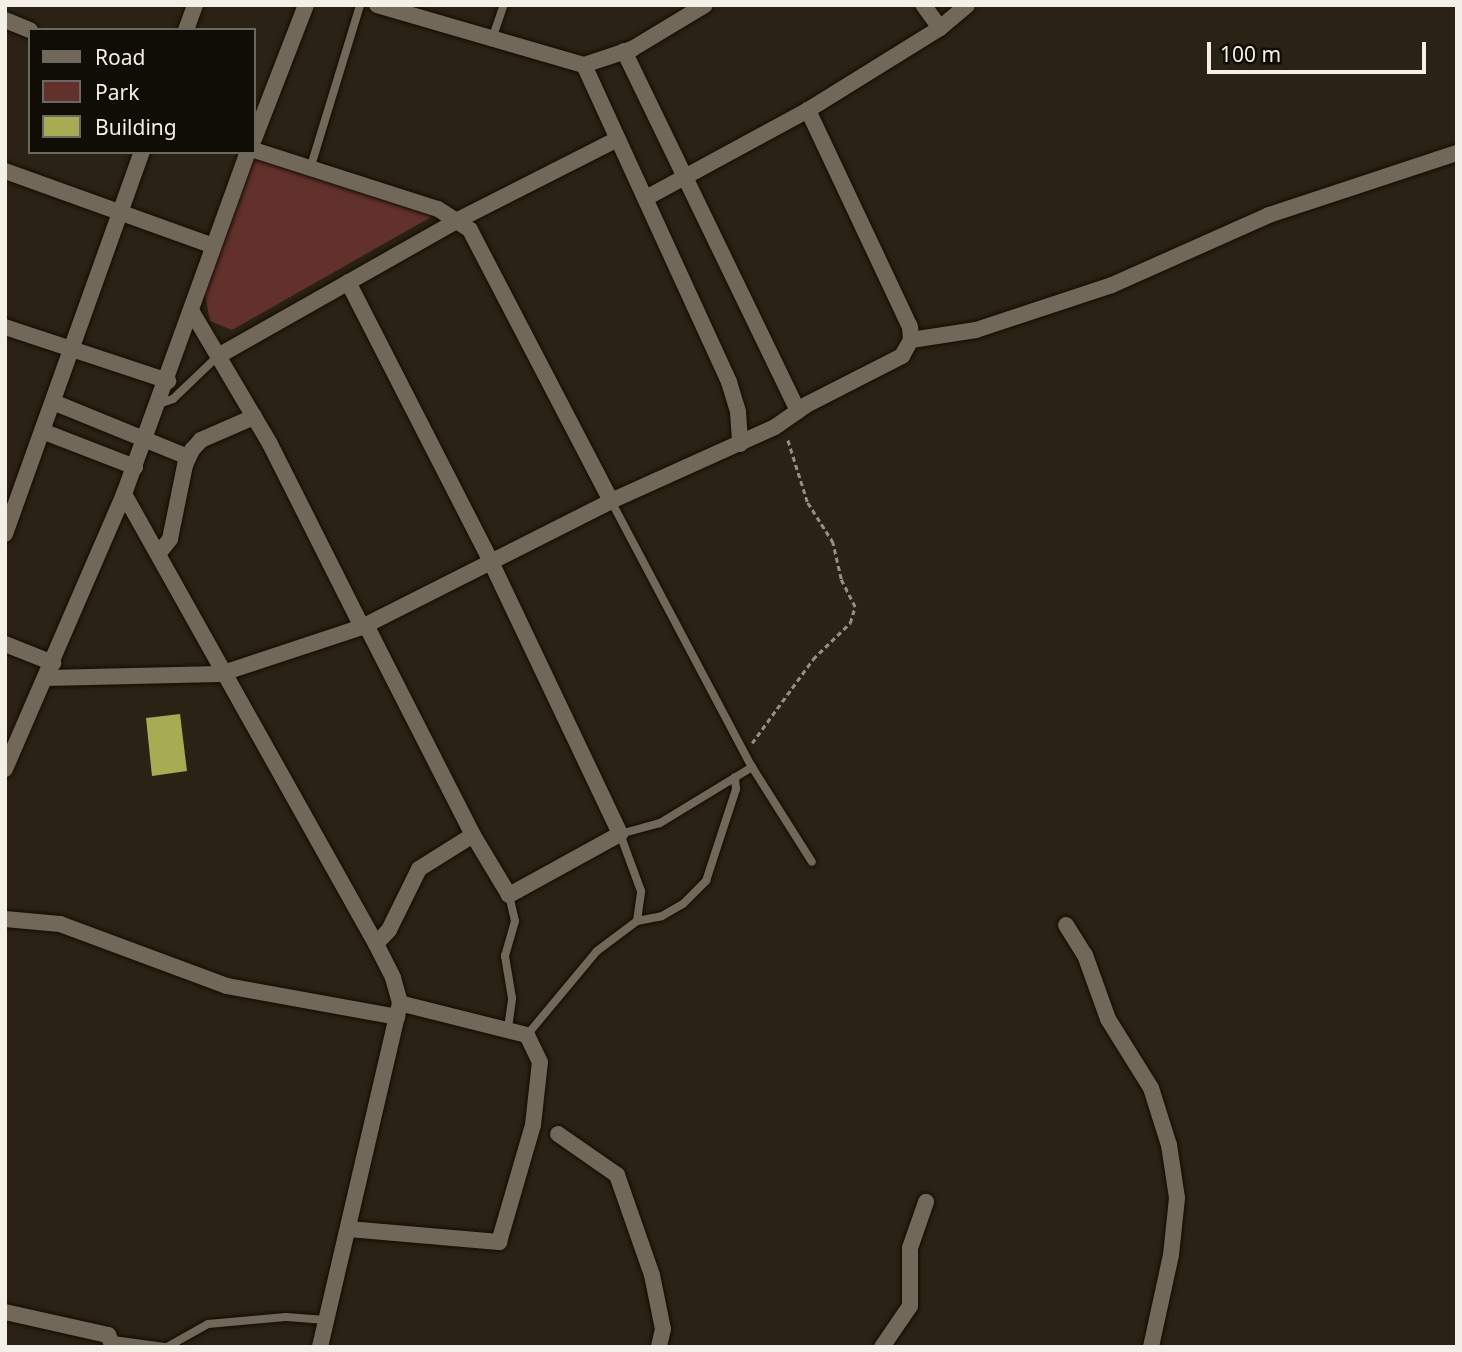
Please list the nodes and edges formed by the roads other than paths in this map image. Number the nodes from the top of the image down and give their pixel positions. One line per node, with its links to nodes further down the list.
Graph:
1 (195, 5): 10 (street)
2 (306, 5): 17 (street)
3 (360, 5): 23 (lane)
4 (377, 5): 13 (street)
5 (504, 5): 13 (lane)
6 (705, 5): 14 (street)
7 (923, 5): 11 (street)
8 (967, 5): 11 (street)
9 (5, 20): 12 (street)
10 (187, 28)
11 (940, 28): 16 (street)
12 (28, 29)
13 (491, 41): 15 (street)
14 (624, 51): 15 (street); 25 (street)
15 (583, 65): 18 (street)
16 (808, 110): 25 (street); 33 (street)
17 (256, 134)
18 (618, 139): 26 (street); 28 (street)
19 (256, 151): 23 (street)
20 (1457, 153): 33 (street)
21 (141, 154): 27 (street)
22 (247, 154): 29 (street)
23 (310, 169): 28 (street)
24 (5, 171): 27 (street)
25 (684, 180): 26 (street); 39 (street)
26 (646, 198): 43 (street)
27 (121, 215): 29 (street); 34 (street)
28 (458, 220): 30 (street); 48 (street)
29 (213, 246): 31 (street)
30 (348, 282): 35 (street); 51 (street)
31 (192, 312): 35 (street); 36 (street)
32 (5, 327): 34 (street)
33 (911, 340): 39 (street)
34 (72, 351): 36 (street); 37 (street)
35 (218, 356): 38 (lane); 40 (street)
36 (168, 381): 38 (street)
37 (53, 402): 41 (street); 42 (street)
38 (159, 404): 42 (street)
39 (797, 411): 43 (street)
40 (254, 417): 44 (street); 52 (street)
41 (42, 431): 45 (street); 46 (street)
42 (146, 436): 44 (street); 45 (street)
43 (740, 444): 48 (street)
44 (188, 457): 50 (street)
45 (135, 467): 47 (street)
46 (13, 486): 49 (street)
47 (124, 494): 50 (street); 54 (street)
48 (611, 501): 51 (street); 56 (lane)
49 (5, 534)
50 (158, 554): 55 (street)
51 (491, 562): 52 (street); 59 (street)
52 (364, 626): 55 (street); 60 (street)
53 (5, 644): 54 (street)
54 (50, 670): 55 (street); 57 (street)
55 (224, 673): 66 (street)
56 (752, 767): 58 (lane); 61 (lane)
57 (5, 769)
58 (735, 778): 59 (lane); 64 (lane)
59 (620, 834): 62 (street); 64 (lane)
60 (473, 835): 62 (street); 66 (street)
61 (812, 862)
62 (509, 895): 68 (lane)
63 (5, 919): 67 (street)
64 (637, 921): 69 (lane)
65 (1066, 925): 80 (street)
66 (376, 944): 67 (street)
67 (398, 1010): 68 (street); 72 (street)
68 (508, 1028): 69 (street)
69 (527, 1035): 72 (street)
70 (558, 1134): 78 (street)
71 (926, 1202): 79 (street)
72 (348, 1229): 74 (street)
73 (5, 1312): 75 (street)
74 (327, 1320): 76 (lane); 77 (street)
75 (113, 1343): 76 (lane)
76 (166, 1347)
77 (320, 1347)
78 (659, 1347)
79 (882, 1347)
80 (1151, 1347)

